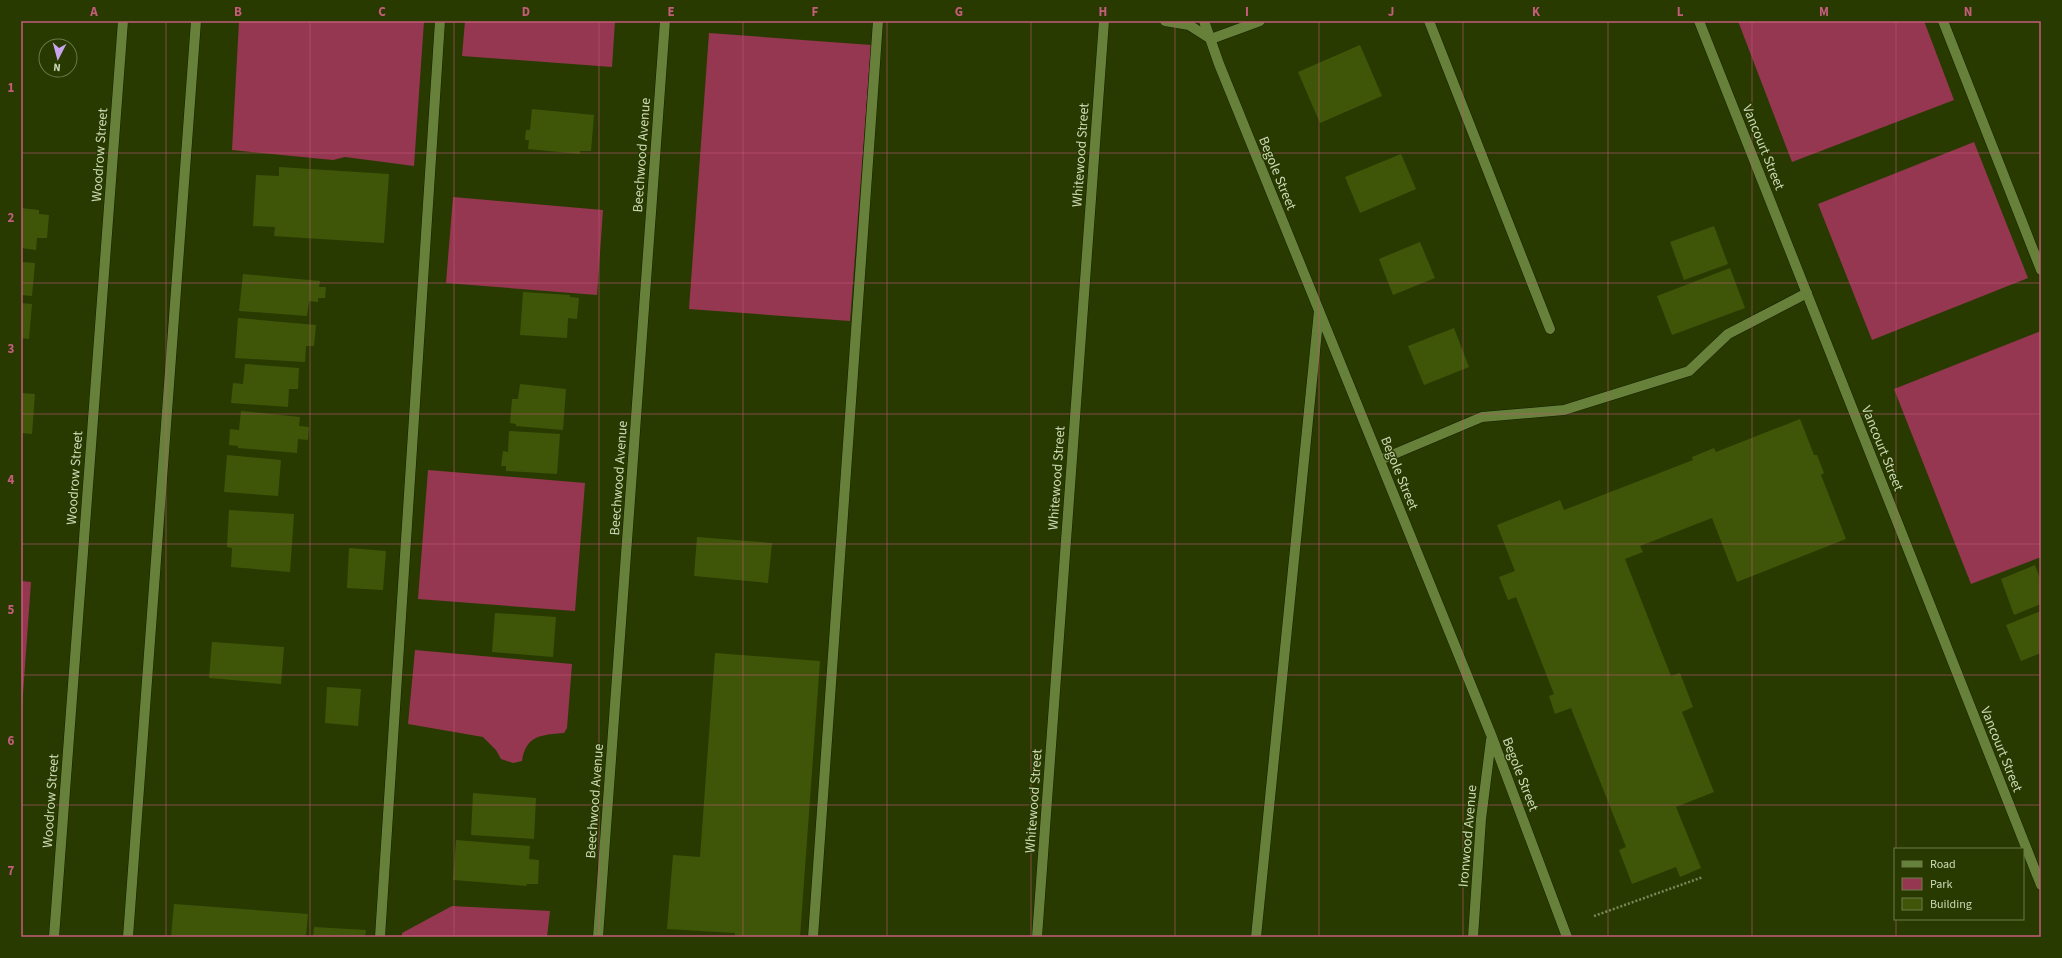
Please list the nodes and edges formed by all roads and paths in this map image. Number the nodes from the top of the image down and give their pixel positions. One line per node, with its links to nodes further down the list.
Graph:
1 (123, 21): 23 (street, Woodrow Street)
2 (196, 21): 24 (street)
3 (440, 21): 25 (street)
4 (665, 21): 26 (street, Beechwood Avenue)
5 (878, 21): 27 (street)
6 (1104, 21): 28 (street, Whitewood Street)
7 (1165, 21): 13 (street)
8 (1204, 21): 13 (street, Begole Street)
9 (1260, 21): 13 (street)
10 (1429, 21): 17 (street)
11 (1699, 21): 15 (street, Vancourt Street)
12 (1943, 21): 14 (street)
13 (1211, 39): 16 (street, Begole Street)
14 (2041, 270)
15 (1807, 293): 18 (street); 21 (street, Vancourt Street)
16 (1319, 311): 18 (street, Begole Street); 29 (street)
17 (1550, 329)
18 (1380, 460): 19 (street, Begole Street)
19 (1492, 737): 30 (street, Ironwood Avenue); 31 (street, Begole Street)
20 (1703, 877): 22 (path)
21 (2041, 885)
22 (1594, 916)
23 (54, 937)
24 (128, 937)
25 (380, 937)
26 (598, 937)
27 (814, 937)
28 (1037, 937)
29 (1256, 937)
30 (1473, 937)
31 (1567, 937)

